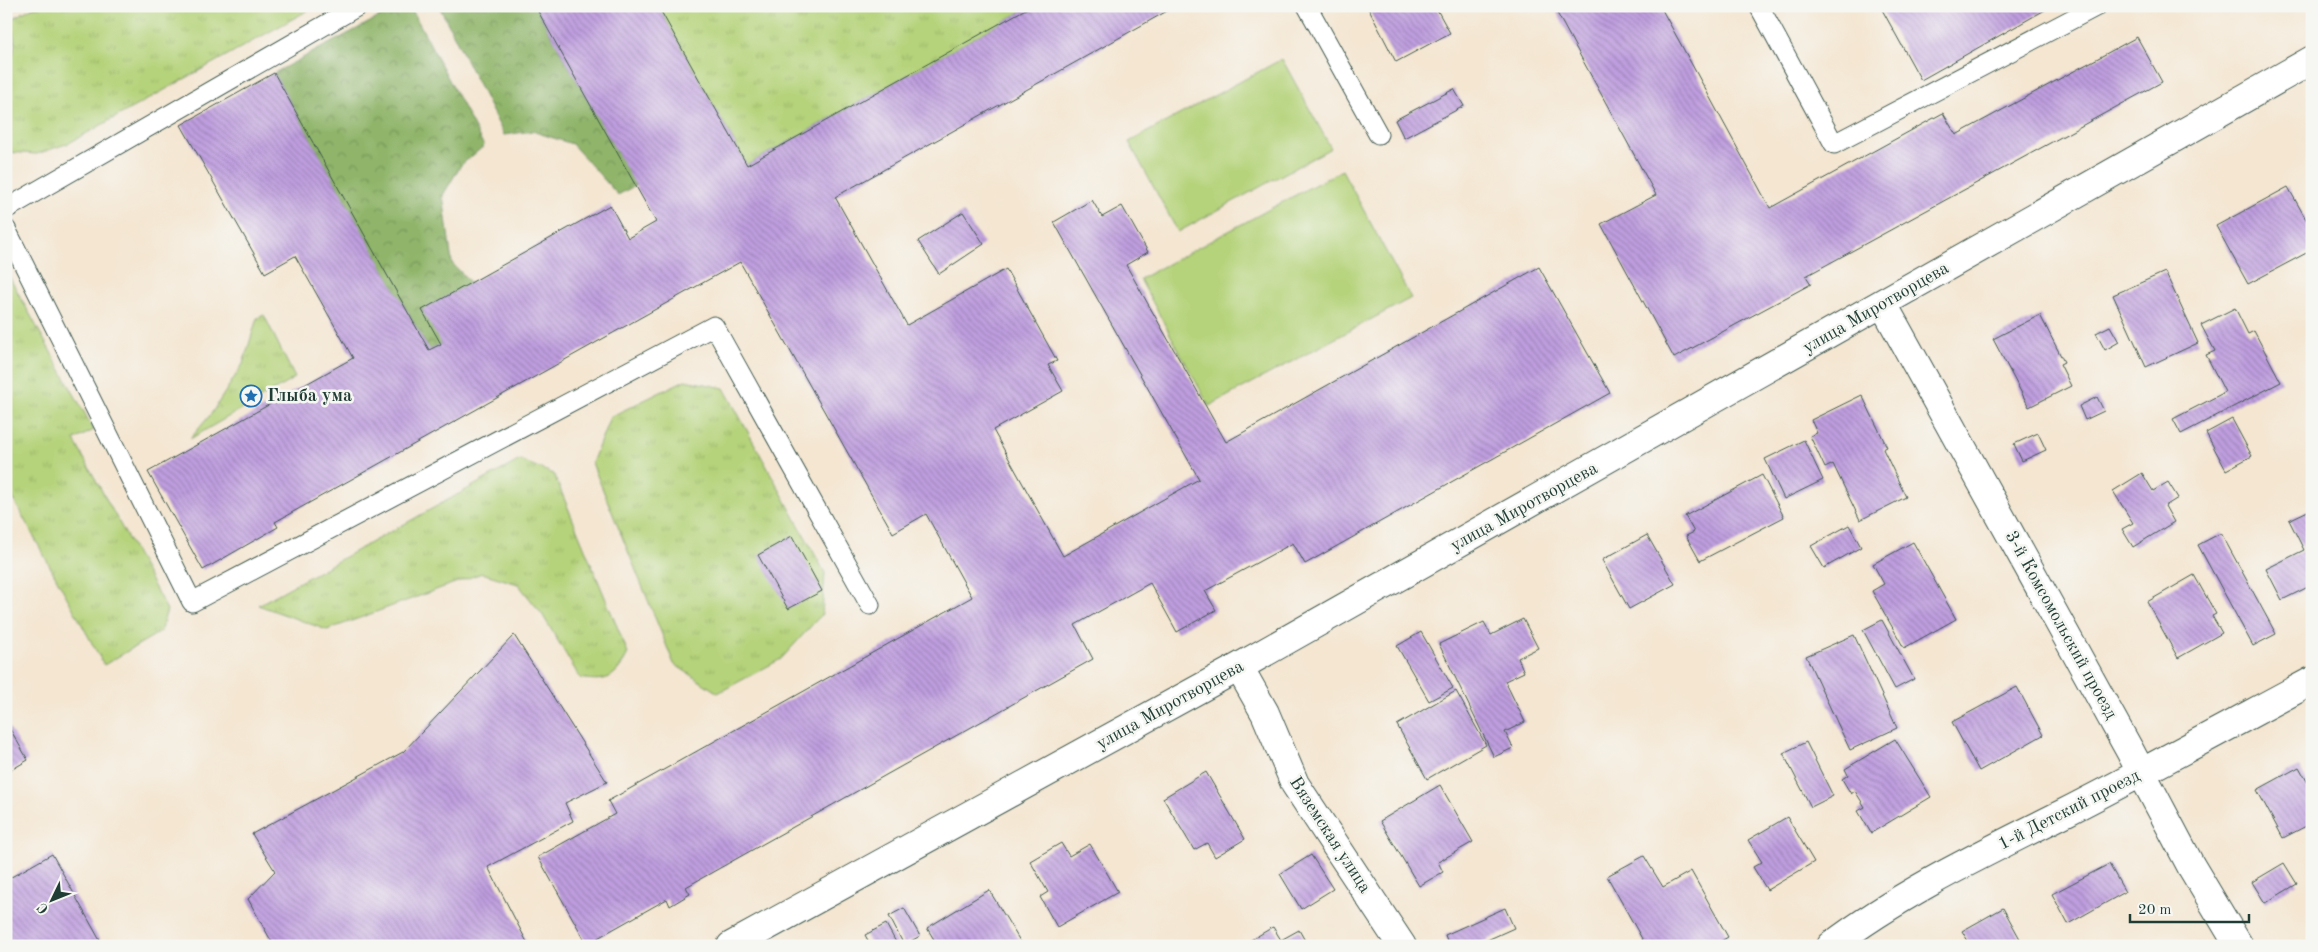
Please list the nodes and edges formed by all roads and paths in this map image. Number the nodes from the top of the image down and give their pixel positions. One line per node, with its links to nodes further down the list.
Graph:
1 (358, 6): 7 (lane)
2 (1307, 6): 6 (lane)
3 (1759, 6): 4 (lane)
4 (2097, 6)
5 (2312, 60): 9 (street, улица Миротворцева)
6 (1378, 134)
7 (6, 209)
8 (6, 229): 10 (lane)
9 (1883, 304): 11 (street, улица Миротворцева); 13 (street, 3-й Комсомольский проезд)
10 (870, 605)
11 (1239, 667): 14 (street, улица Миротворцева); 15 (street, Вяземская улица)
12 (2312, 680): 13 (street, 1-й Детский проезд)
13 (2141, 772): 16 (street, 1-й Детский проезд); 17 (street, 3-й Комсомольский проезд)
14 (731, 946)
15 (1402, 946)
16 (1830, 946)
17 (2239, 946)

